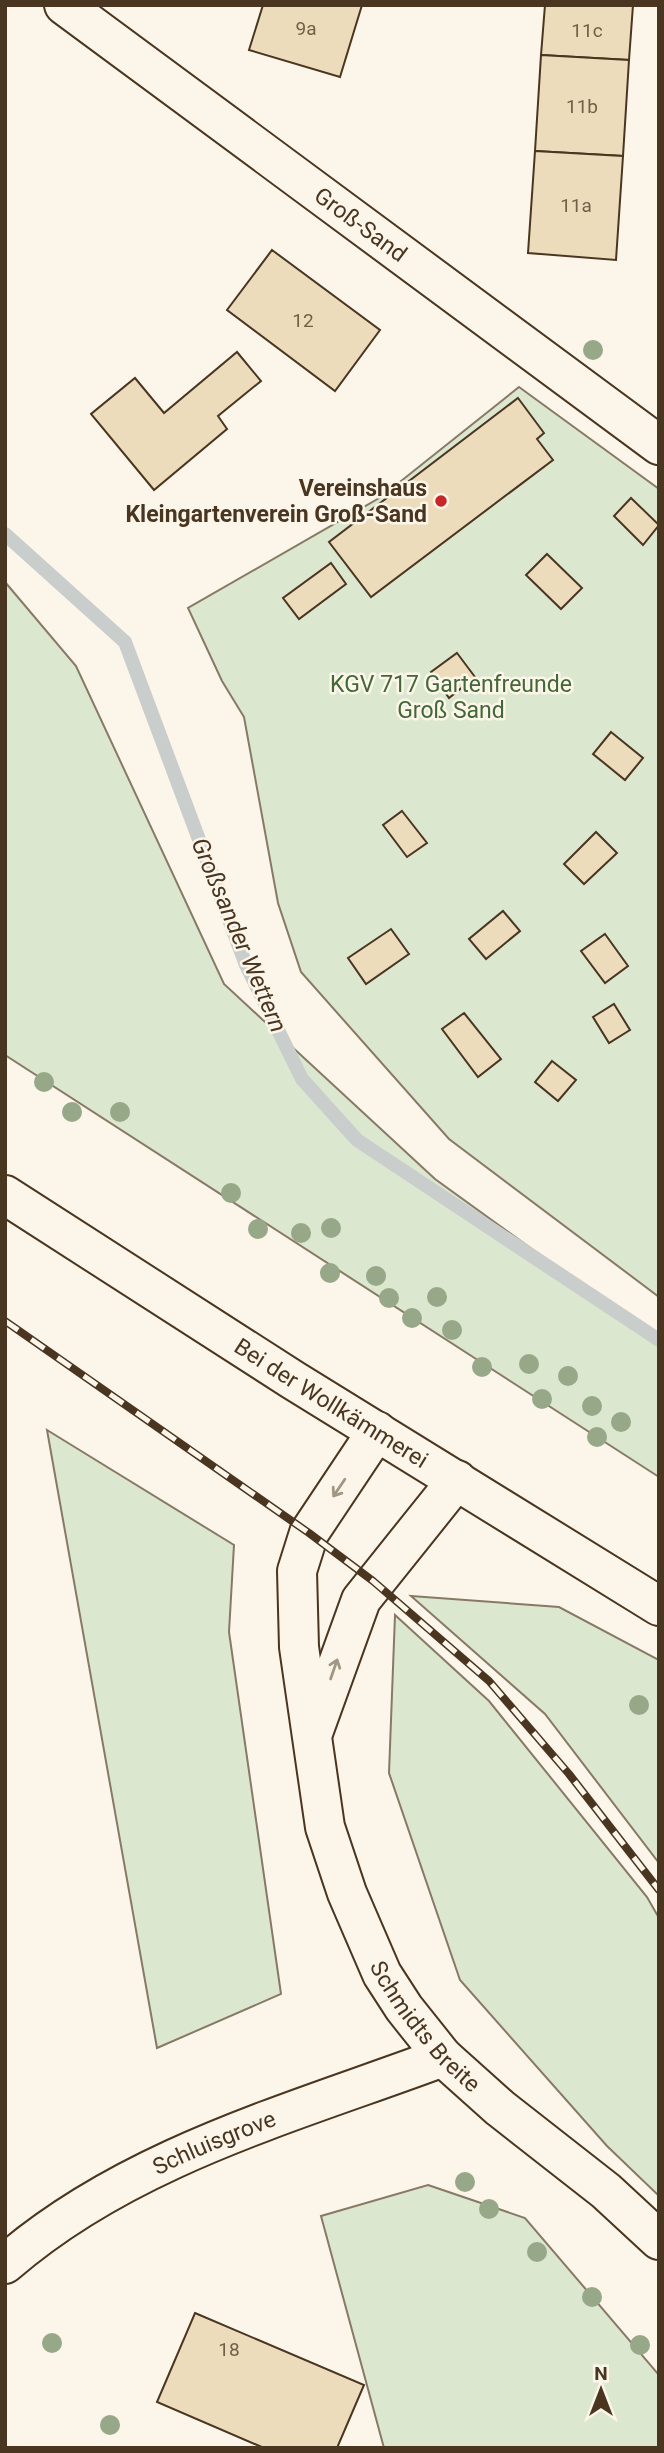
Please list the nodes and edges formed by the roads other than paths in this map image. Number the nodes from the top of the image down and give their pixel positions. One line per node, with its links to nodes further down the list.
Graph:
1 (64, 5): 2 (main road, Groß-Sand)
2 (659, 445)
3 (5, 1195): 4 (main road, Bei der Wollkämmerei)
4 (377, 1431): 5 (main road, Bei der Wollkämmerei); 7 (main road, Schmidts Breite, one-way to 7)
5 (457, 1480): 6 (main road, Bei der Wollkämmerei); 7 (main road, Schmidts Breite, one-way to 5)
6 (659, 1606)
7 (312, 1734): 8 (main road, Schmidts Breite)
8 (443, 2057): 9 (main road, Schmidts Breite); 10 (main road, Schluisgrove)
9 (659, 2240)
10 (5, 2264)

